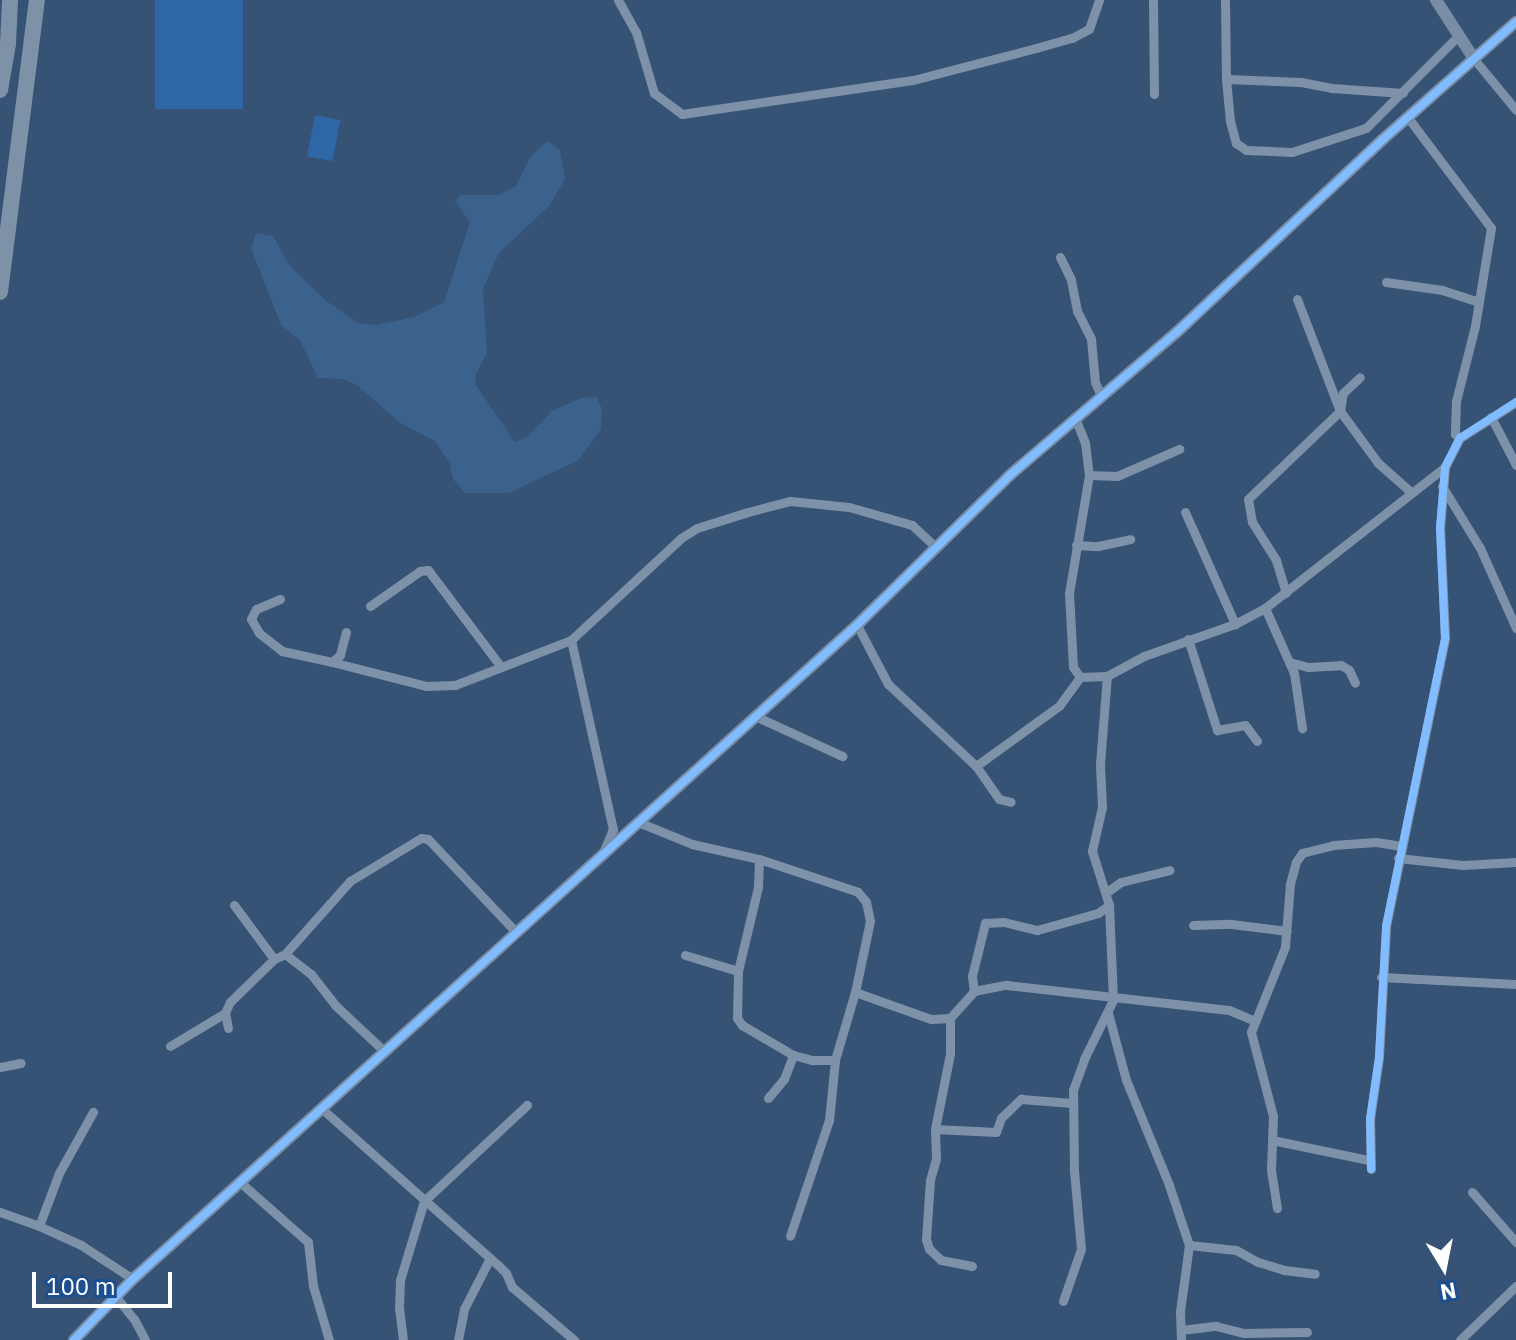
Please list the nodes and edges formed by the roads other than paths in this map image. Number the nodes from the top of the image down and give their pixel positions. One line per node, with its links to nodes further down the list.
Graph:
1 (10, 0): 10 (highway)
2 (37, 0): 20 (highway)
3 (618, 0): 4 (street)
4 (1099, 0)
5 (1153, 0): 15 (street)
6 (1225, 0): 12 (street)
7 (1436, 0): 9 (street)
8 (1516, 22): 11 (street)
9 (1459, 35): 11 (street); 14 (street)
10 (4, 44): 13 (highway)
11 (1474, 59): 16 (street); 17 (street)
12 (1226, 79): 14 (street); 14 (street)
13 (0, 90)
14 (1403, 93)
15 (1154, 94)
16 (1516, 110)
17 (1409, 119): 22 (street); 24 (street)
18 (1060, 257): 24 (street)
19 (1386, 282): 22 (street)
20 (0, 292)
21 (1297, 299): 26 (street)
22 (1479, 302): 29 (street)
23 (1360, 377): 26 (street)
24 (1101, 396): 28 (street)
25 (1516, 402): 27 (street)
26 (1340, 411): 35 (street); 40 (street)
27 (1491, 417): 29 (street); 31 (street)
28 (1075, 418): 33 (street); 39 (street)
29 (1460, 438): 32 (street)
30 (1179, 449): 33 (street)
31 (1516, 465)
32 (1445, 467): 34 (street); 35 (street)
33 (1089, 475): 38 (street)
34 (1442, 486): 46 (street); 63 (street)
35 (1412, 493): 40 (street)
36 (1185, 512): 44 (street)
37 (1130, 539): 38 (street)
38 (1076, 545): 54 (street)
39 (936, 547): 45 (street); 49 (street)
40 (1286, 593): 43 (street)
41 (280, 599): 50 (street)
42 (370, 606): 52 (street)
43 (1265, 608): 44 (street); 51 (street)
44 (1235, 624): 48 (street)
45 (857, 625): 56 (street); 60 (street)
46 (1516, 628)
47 (346, 632): 50 (street)
48 (1188, 639): 53 (street); 58 (street)
49 (571, 640): 52 (street); 64 (street)
50 (332, 662): 52 (street)
51 (1289, 662): 55 (street); 57 (street)
52 (501, 667)
53 (1107, 676): 54 (street); 69 (street)
54 (1080, 677): 60 (street)
55 (1355, 683)
56 (757, 717): 59 (street); 62 (street)
57 (1302, 728)
58 (1257, 741)
59 (842, 756)
60 (976, 766): 61 (street)
61 (1011, 802)
62 (638, 822): 64 (street); 66 (street)
63 (1400, 846): 65 (street); 74 (street)
64 (601, 854): 73 (street)
65 (1398, 858): 67 (street); 79 (street)
66 (759, 859): 78 (street); 82 (street)
67 (1516, 862)
68 (1170, 870): 69 (street)
69 (1107, 892): 71 (street)
70 (234, 905): 77 (street)
71 (1109, 905): 81 (street); 83 (street)
72 (1193, 925): 74 (street)
73 (515, 931): 75 (street); 90 (street)
74 (1287, 931): 87 (street)
75 (285, 954): 77 (street); 90 (street)
76 (685, 955): 78 (street)
77 (274, 959): 84 (street)
78 (738, 971): 91 (street)
79 (1381, 977): 80 (street); 101 (street)
80 (1516, 984)
81 (974, 991): 83 (street); 86 (street)
82 (855, 992): 86 (street); 92 (street)
83 (1113, 1000): 85 (street); 87 (street)
84 (225, 1013): 88 (street); 89 (street)
85 (1108, 1013): 96 (street); 110 (street)
86 (946, 1018): 100 (street)
87 (1253, 1020): 101 (street)
88 (228, 1028)
89 (170, 1046)
90 (385, 1052): 98 (street)
91 (793, 1055): 92 (street); 95 (street)
92 (835, 1060): 108 (street)
93 (21, 1063): 94 (street)
94 (0, 1067)
95 (768, 1098)
96 (1072, 1103): 100 (street); 117 (street)
97 (527, 1105): 104 (street)
98 (321, 1108): 102 (street); 104 (street)
99 (93, 1112): 107 (street)
100 (935, 1129): 112 (street)
101 (1272, 1140): 105 (street)
102 (241, 1183): 114 (street); 122 (street)
103 (1472, 1192): 109 (street)
104 (424, 1201): 111 (street); 123 (street)
105 (1277, 1208)
106 (0, 1212): 107 (street)
107 (39, 1226): 114 (street)
108 (790, 1236)
109 (1516, 1242)
110 (1189, 1245): 113 (street); 119 (street)
111 (490, 1258): 124 (street); 125 (street)
112 (972, 1266)
113 (1315, 1274)
114 (133, 1279): 116 (street)
115 (1516, 1286): 126 (street)
116 (116, 1297): 120 (street); 121 (street)
117 (1063, 1301)
118 (1307, 1332): 119 (street)
119 (1181, 1335)
120 (74, 1340)
121 (145, 1340)
122 (329, 1340)
123 (403, 1340)
124 (458, 1340)
125 (574, 1340)
126 (1460, 1340)

